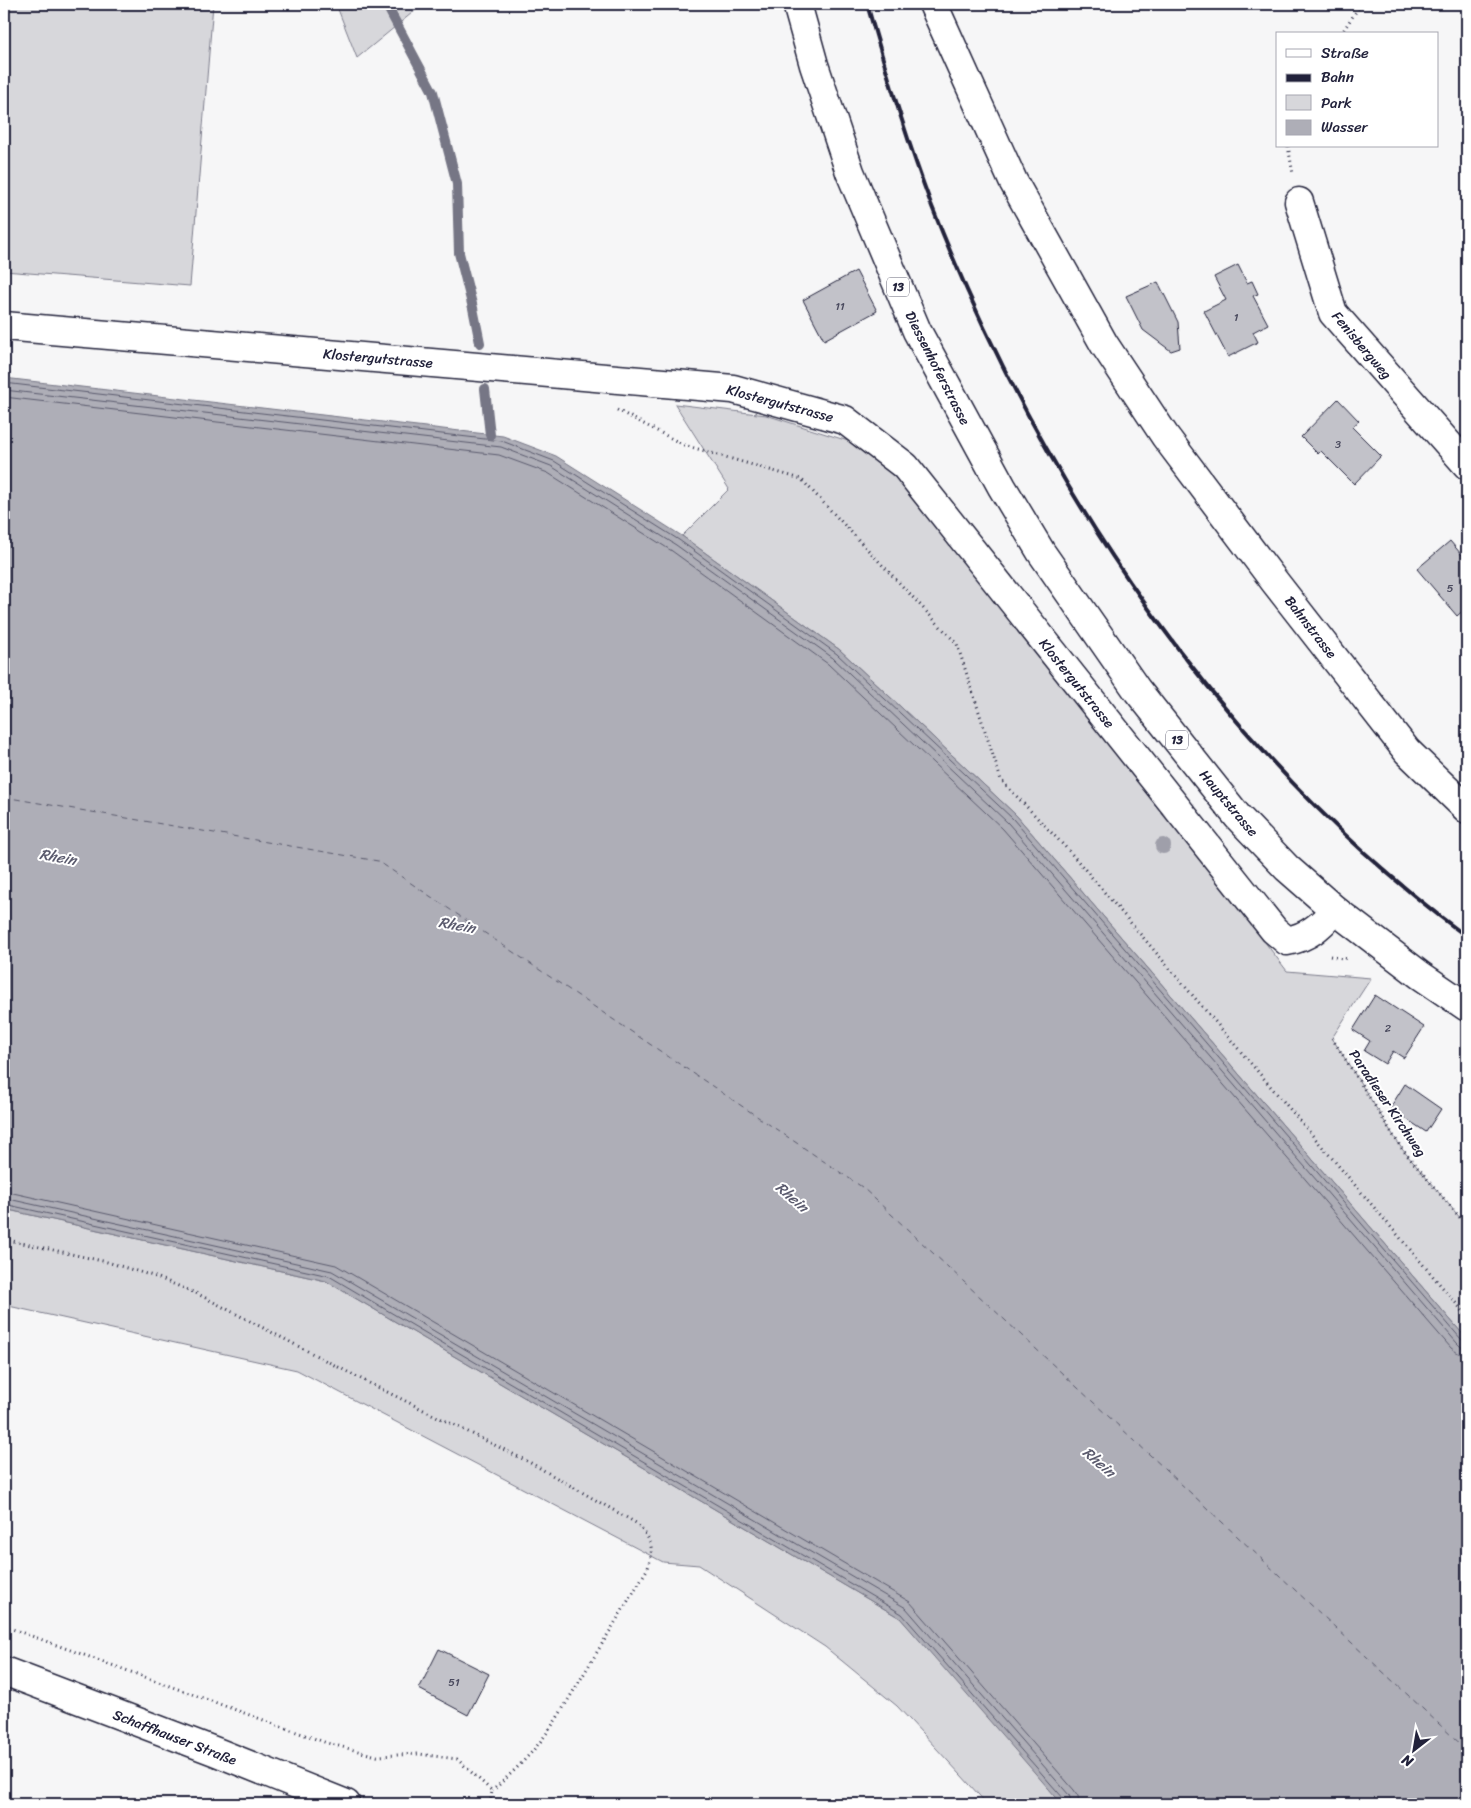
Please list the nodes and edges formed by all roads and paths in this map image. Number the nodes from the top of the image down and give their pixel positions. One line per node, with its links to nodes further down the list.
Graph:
1 (797, 4): 9 (street, Diessenhoferstrasse / 13)
2 (933, 4): 10 (street, Bahnstrasse)
3 (1361, 4): 4 (path)
4 (1342, 32)
5 (1299, 202): 8 (street, Fenisbergweg)
6 (4, 326): 11 (street, Klostergutstrasse)
7 (613, 409): 16 (path)
8 (1467, 465)
9 (1042, 552): 11 (street, Hauptstrasse / 13)
10 (1467, 809)
11 (1335, 910): 12 (street, Hauptstrasse / 13)
12 (1467, 1007)
13 (1332, 1038): 14 (path, Paradieser Kirchweg)
14 (1467, 1226)
15 (4, 1239): 19 (path)
16 (1467, 1316)
17 (4, 1626): 19 (path)
18 (4, 1671): 20 (street, Schaffhauser Straße)
19 (492, 1791): 21 (path)
20 (346, 1804)
21 (490, 1804)

